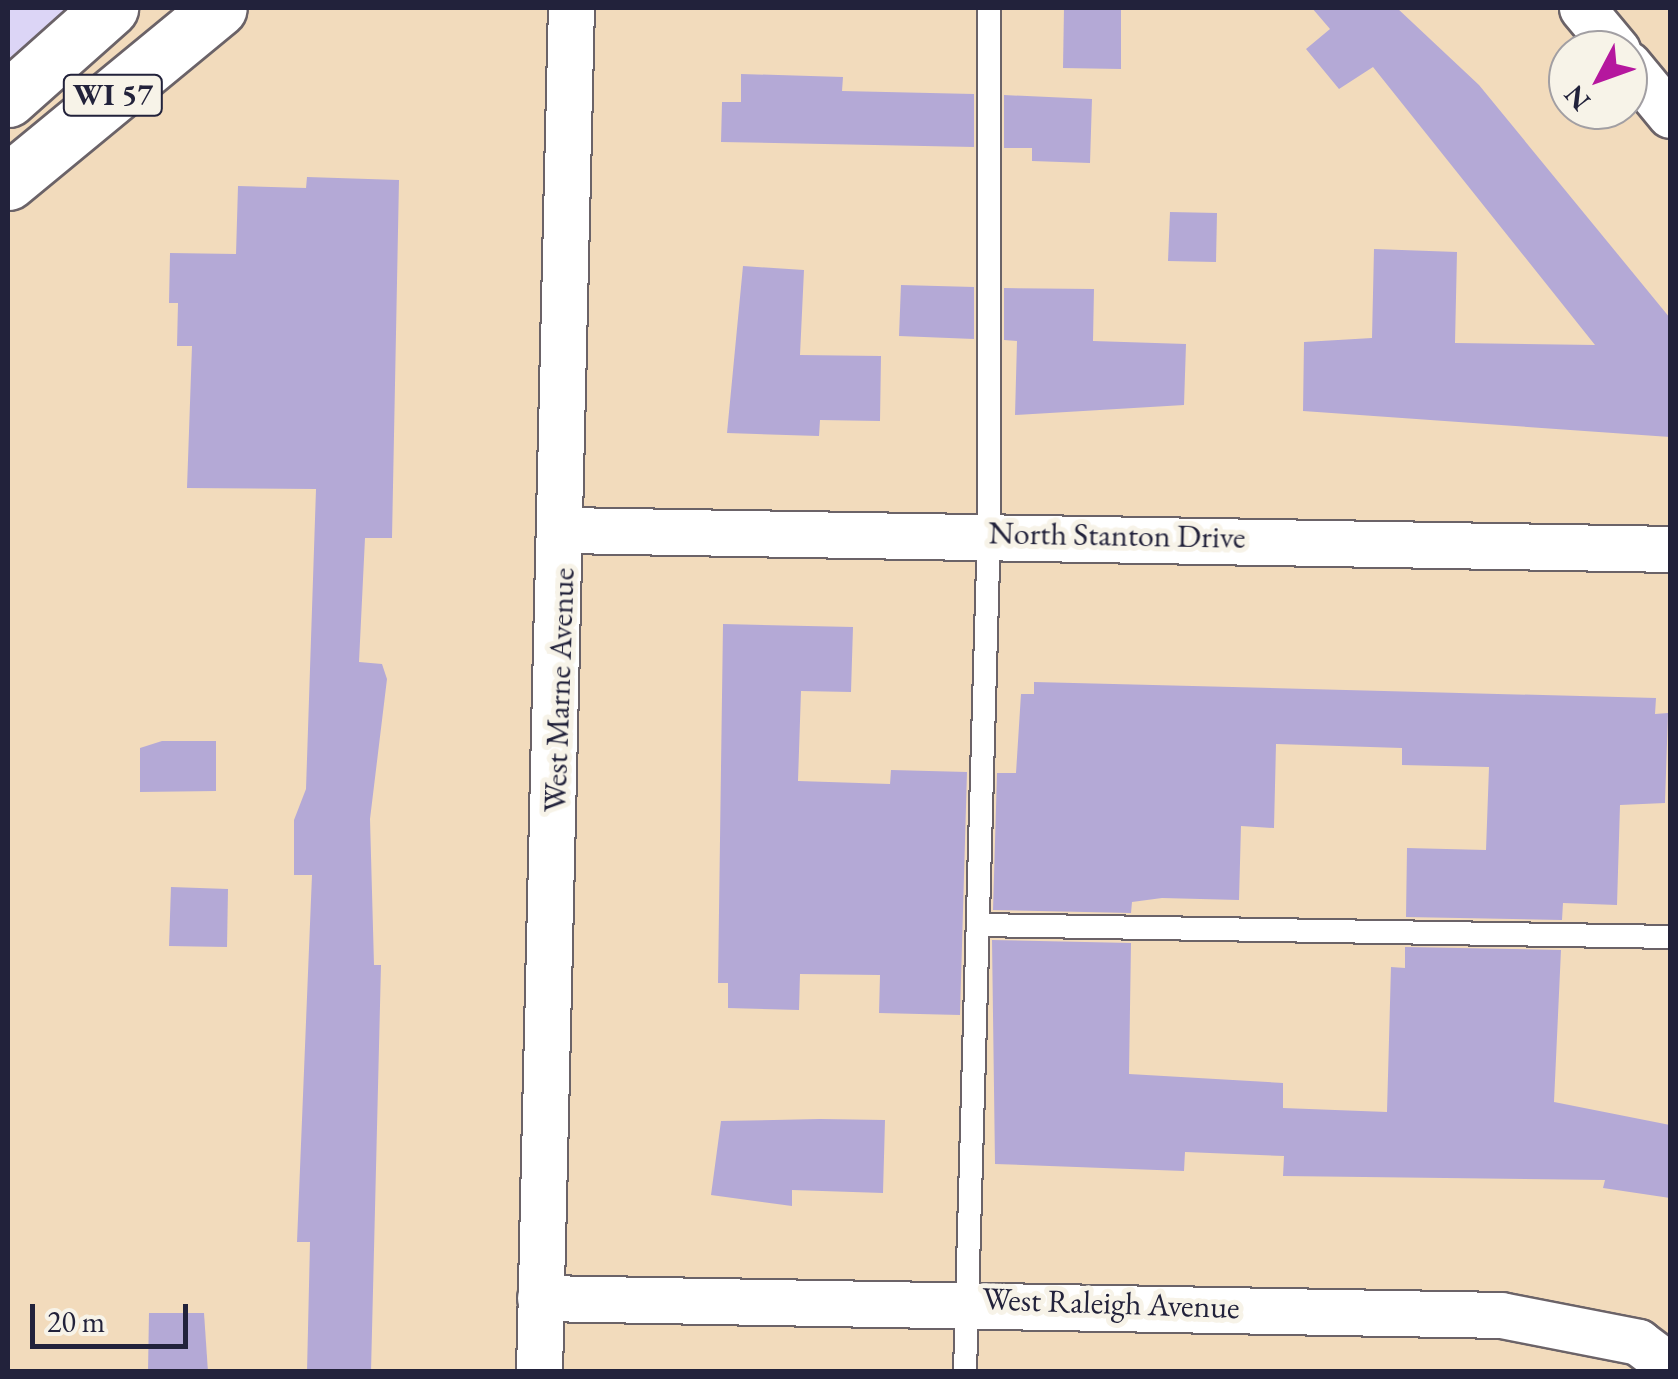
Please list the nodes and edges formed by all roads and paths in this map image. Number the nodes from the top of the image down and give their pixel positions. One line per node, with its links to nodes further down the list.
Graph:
1 (110, 8): 8 (main road, WI 57)
2 (219, 8): 10 (main road, WI 57)
3 (570, 8): 11 (street, West Marne Avenue)
4 (989, 8): 12 (lane)
5 (1582, 8): 6 (street)
6 (1600, 30)
7 (1648, 89): 9 (street)
8 (8, 100)
9 (1670, 116)
10 (8, 182)
11 (564, 530): 12 (street, North Stanton Drive); 16 (street, West Marne Avenue)
12 (988, 531): 13 (street, North Stanton Drive); 14 (lane)
13 (1670, 550)
14 (978, 926): 15 (lane); 17 (lane)
15 (1670, 938)
16 (540, 1298): 17 (street, West Raleigh Avenue); 19 (street, West Marne Avenue)
17 (968, 1299): 18 (street, West Raleigh Avenue); 20 (lane)
18 (1670, 1366)
19 (539, 1372)
20 (965, 1372)

